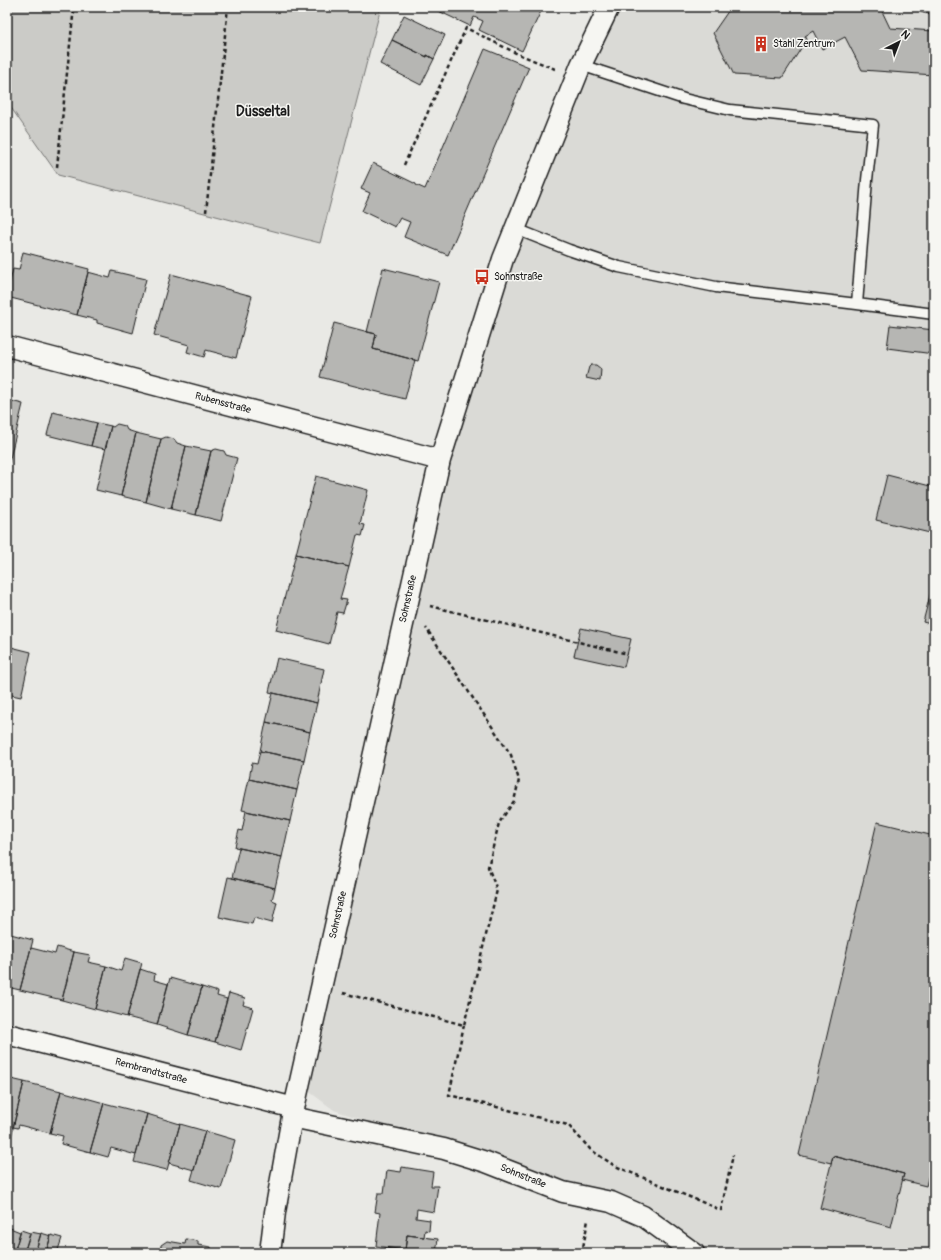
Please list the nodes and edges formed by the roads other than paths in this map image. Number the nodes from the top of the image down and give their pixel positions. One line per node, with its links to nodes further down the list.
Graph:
1 (609, 7): 4 (street, Sohnstraße)
2 (925, 7): 3 (lane)
3 (934, 8)
4 (578, 72): 5 (street, Sohnstraße); 6 (lane)
5 (516, 229): 6 (lane); 9 (street, Sohnstraße)
6 (857, 304): 7 (lane)
7 (934, 314)
8 (7, 346): 9 (street, Rubensstraße)
9 (440, 460): 11 (street, Sohnstraße)
10 (7, 1034): 11 (street, Rembrandtstraße)
11 (293, 1113): 12 (street, Sohnstraße); 13 (street, Sohnstraße)
12 (270, 1253)
13 (694, 1253)

